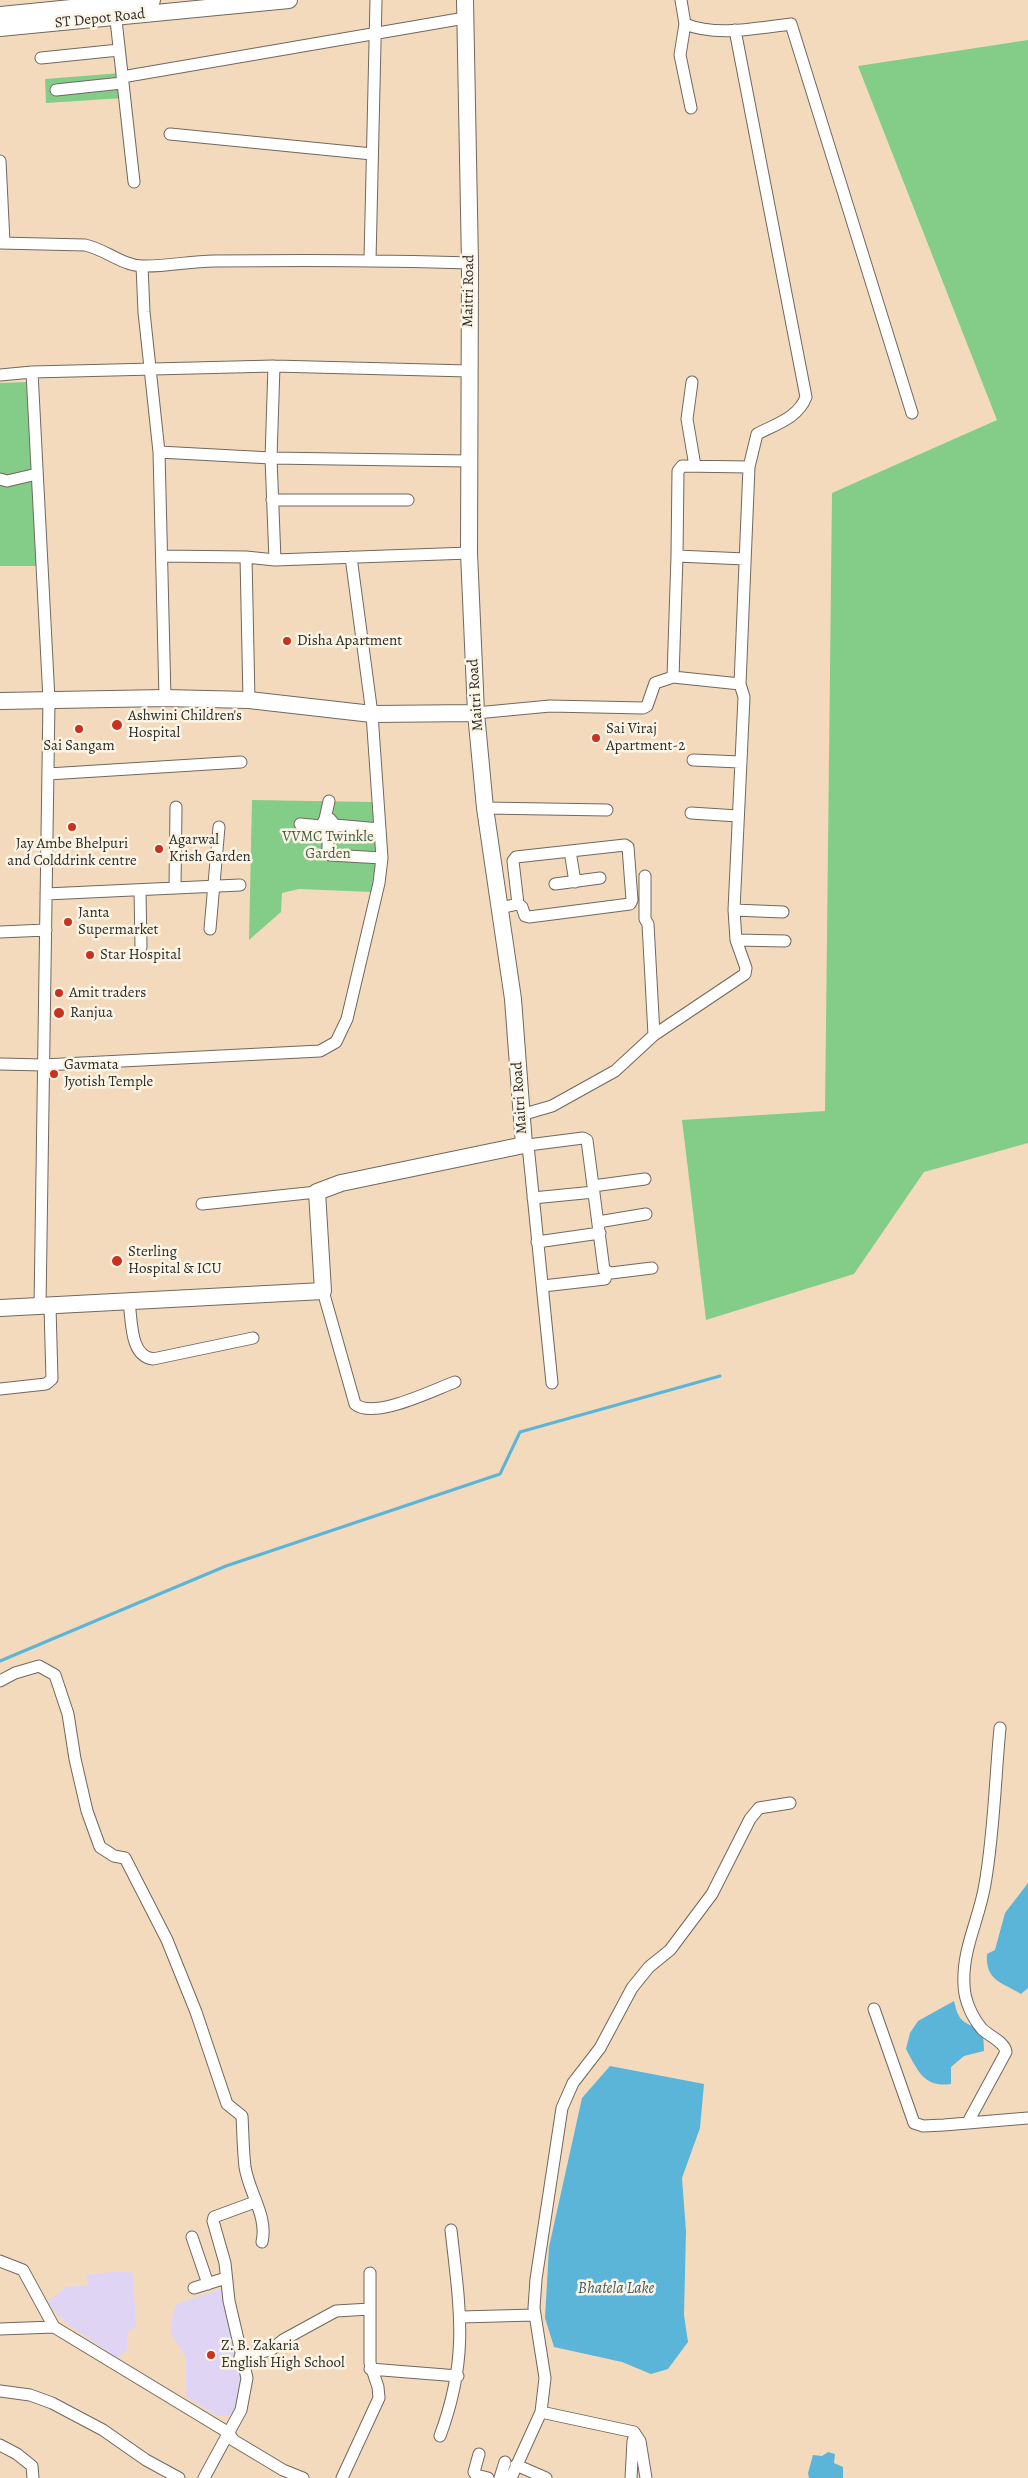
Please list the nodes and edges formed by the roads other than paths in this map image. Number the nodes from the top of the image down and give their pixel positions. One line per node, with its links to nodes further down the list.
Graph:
1 (152, 0): 6 (street, ST Depot Road)
2 (289, 0): 6 (street, ST Depot Road)
3 (376, 0): 12 (street)
4 (465, 0): 8 (street, Maitri Road)
5 (681, 0): 9 (street)
6 (115, 11): 7 (street, ST Depot Road); 10 (street, ST Depot Road); 13 (street)
7 (0, 15)
8 (465, 18): 12 (street); 24 (street, Maitri Road)
9 (685, 24): 11 (street); 17 (street)
10 (0, 28)
11 (735, 30): 32 (street); 37 (street)
12 (374, 33): 15 (street); 19 (street)
13 (119, 50): 14 (street); 15 (street)
14 (42, 58)
15 (122, 80): 16 (street); 21 (street)
16 (56, 90)
17 (691, 108)
18 (170, 134): 19 (street)
19 (372, 154): 23 (street)
20 (0, 161): 22 (street)
21 (134, 182)
22 (2, 242): 25 (street)
23 (370, 260): 24 (street); 25 (street)
24 (470, 263): 28 (street, Maitri Road)
25 (142, 266): 27 (street)
26 (274, 366): 27 (street); 28 (street); 34 (street)
27 (150, 368): 29 (street); 33 (street)
28 (468, 371): 35 (street, Maitri Road)
29 (32, 372): 30 (street); 38 (street)
30 (0, 375)
31 (692, 382): 36 (street)
32 (912, 413)
33 (159, 452): 34 (street); 43 (street)
34 (271, 458): 35 (street); 40 (street)
35 (468, 461): 42 (street, Maitri Road)
36 (695, 466): 37 (street); 44 (street)
37 (749, 467): 47 (street)
38 (36, 474): 39 (street); 53 (street)
39 (0, 479)
40 (272, 500): 41 (street); 48 (street)
41 (408, 500)
42 (469, 553): 46 (street); 55 (street, Maitri Road)
43 (162, 556): 45 (street); 51 (street)
44 (678, 556): 47 (street); 49 (street)
45 (246, 557): 48 (street); 54 (street)
46 (351, 557): 48 (street); 56 (street)
47 (745, 558): 50 (street)
48 (275, 560)
49 (673, 677): 50 (street); 55 (street)
50 (740, 684): 59 (street)
51 (165, 698): 53 (street); 54 (street)
52 (0, 700): 53 (street)
53 (49, 700): 60 (street)
54 (250, 700): 56 (street)
55 (476, 713): 56 (street); 63 (street, Maitri Road)
56 (372, 714): 70 (street)
57 (694, 760): 59 (street)
58 (241, 762): 60 (street)
59 (740, 762): 66 (street)
60 (48, 774): 81 (street)
61 (329, 802): 68 (street)
62 (176, 807): 79 (street)
63 (485, 808): 64 (street); 83 (street, Maitri Road)
64 (607, 810)
65 (691, 813): 66 (street)
66 (738, 816): 84 (street)
67 (300, 824): 68 (street)
68 (327, 826): 70 (street); 72 (street)
69 (219, 827): 78 (street)
70 (380, 829): 72 (street)
71 (570, 851): 75 (street); 82 (street); 82 (street)
72 (382, 858): 94 (street)
73 (645, 876): 92 (street)
74 (600, 878): 75 (street)
75 (575, 882): 76 (street)
76 (556, 884)
77 (240, 885): 78 (street)
78 (214, 886): 79 (street); 86 (street)
79 (175, 888): 80 (street)
80 (140, 890): 81 (street); 91 (street)
81 (46, 894): 87 (street)
82 (518, 904): 83 (street)
83 (500, 908): 95 (street, Maitri Road)
84 (734, 910): 85 (street); 89 (street)
85 (783, 912)
86 (210, 929)
87 (46, 930): 88 (street); 94 (street)
88 (0, 932)
89 (736, 940): 90 (street); 92 (street)
90 (785, 941)
91 (141, 947)
92 (654, 1035): 95 (street)
93 (0, 1064): 94 (street)
94 (43, 1065): 110 (street)
95 (521, 1115): 96 (street, Maitri Road)
96 (526, 1145): 98 (street); 99 (street); 100 (street, Maitri Road)
97 (645, 1179): 98 (street)
98 (594, 1189): 100 (street); 103 (street)
99 (318, 1192): 101 (street); 108 (street)
100 (533, 1198): 104 (street, Maitri Road)
101 (202, 1204)
102 (646, 1214): 103 (street)
103 (599, 1227): 104 (street); 106 (street)
104 (537, 1242): 107 (street, Maitri Road)
105 (652, 1268): 106 (street)
106 (607, 1273): 107 (street)
107 (543, 1286): 114 (street, Maitri Road)
108 (322, 1291): 109 (street); 113 (street)
109 (129, 1302): 110 (street); 112 (street)
110 (45, 1307): 111 (street); 115 (street)
111 (0, 1308)
112 (253, 1338)
113 (456, 1382)
114 (552, 1382)
115 (0, 1389)
116 (0, 1681): 122 (street)
117 (1000, 1728): 121 (street)
118 (790, 1803): 132 (street)
119 (874, 2009): 121 (street)
120 (1028, 2118): 121 (street)
121 (968, 2122)
122 (255, 2202): 125 (street); 128 (street)
123 (451, 2230): 133 (street)
124 (192, 2237): 129 (street)
125 (262, 2242)
126 (0, 2260): 134 (street)
127 (370, 2273): 131 (street)
128 (226, 2278): 129 (street); 136 (street)
129 (208, 2284): 130 (street)
130 (194, 2288)
131 (370, 2309): 136 (street); 137 (street)
132 (534, 2315): 133 (street); 140 (street)
133 (461, 2317): 138 (street)
134 (54, 2327): 135 (street); 141 (street)
135 (0, 2329)
136 (240, 2357): 141 (street)
137 (370, 2369): 138 (street); 151 (street)
138 (458, 2376): 143 (street)
139 (0, 2391): 148 (street)
140 (541, 2412): 142 (street); 146 (street)
141 (229, 2433): 149 (street); 150 (street)
142 (636, 2435): 156 (street); 157 (street)
143 (440, 2436)
144 (0, 2445): 147 (street)
145 (479, 2454): 152 (street)
146 (510, 2464): 153 (street); 154 (street); 155 (street)
147 (33, 2478)
148 (179, 2478)
149 (204, 2478)
150 (303, 2478)
151 (342, 2478)
152 (488, 2478)
153 (500, 2478)
154 (511, 2478)
155 (546, 2478)
156 (631, 2478)
157 (646, 2478)

